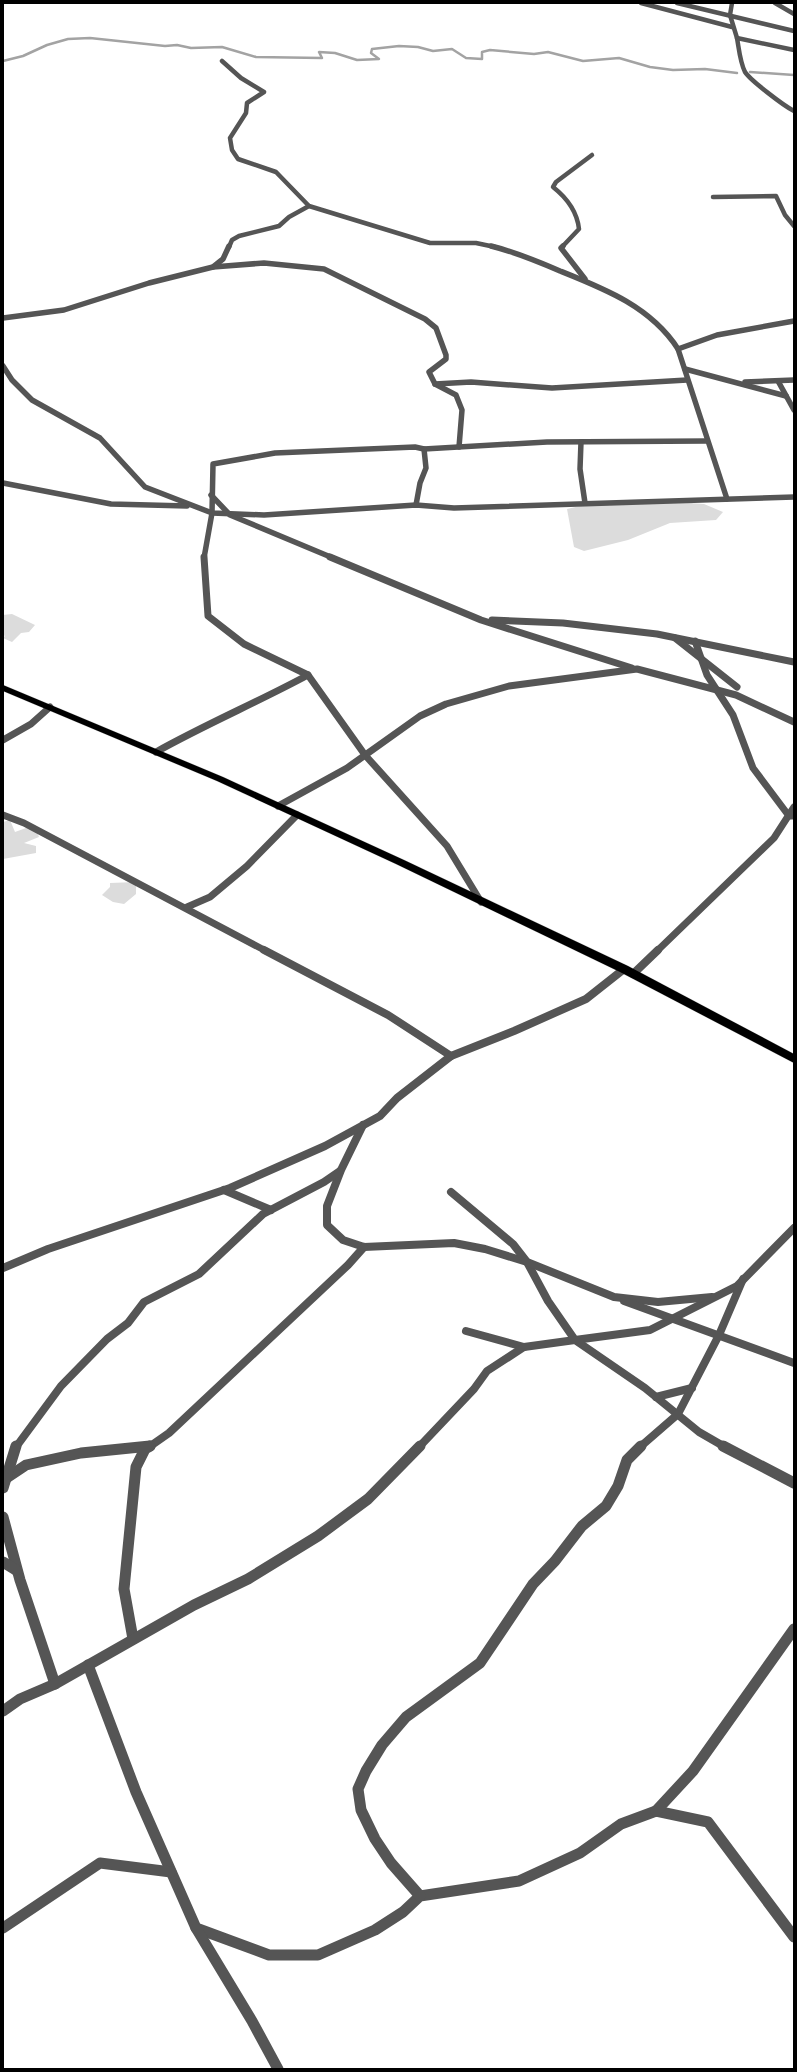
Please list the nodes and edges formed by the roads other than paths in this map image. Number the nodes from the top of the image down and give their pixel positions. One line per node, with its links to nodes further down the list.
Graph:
1 (641, 3): 7 (street)
2 (677, 3): 6 (street)
3 (732, 3): 6 (street)
4 (775, 3): 5 (street)
5 (794, 14)
6 (730, 16): 7 (street); 8 (street)
7 (732, 27): 9 (street)
8 (794, 31)
9 (737, 38): 10 (street); 12 (street)
10 (794, 50)
11 (222, 61): 15 (street)
12 (794, 111)
13 (592, 155): 18 (street)
14 (713, 197): 16 (street)
15 (309, 206): 17 (street); 18 (street)
16 (794, 226)
17 (213, 267): 19 (street); 28 (street)
18 (585, 279): 21 (street)
19 (3, 318)
20 (794, 321): 21 (street)
21 (678, 349): 23 (street)
22 (3, 366): 41 (street)
23 (685, 369): 24 (street); 27 (street)
24 (687, 380): 28 (street); 31 (street)
25 (794, 380): 26 (street)
26 (778, 381): 27 (street); 29 (street)
27 (731, 382): 29 (street)
28 (435, 384): 33 (street)
29 (786, 396): 30 (street)
30 (794, 410)
31 (707, 441): 32 (street); 38 (street)
32 (581, 442): 33 (street); 39 (street)
33 (459, 447): 34 (street)
34 (424, 449): 36 (street); 40 (street)
35 (3, 483): 41 (street)
36 (211, 495): 42 (street); 43 (street)
37 (794, 497): 38 (street)
38 (727, 499): 39 (street)
39 (585, 502): 40 (street)
40 (416, 505): 43 (street)
41 (192, 506): 42 (street)
42 (212, 513): 43 (street); 50 (street)
43 (230, 515): 44 (street)
44 (481, 620): 45 (street); 49 (street)
45 (672, 636): 46 (street); 47 (street)
46 (695, 641): 47 (street); 48 (street)
47 (702, 660): 51 (street); 53 (street)
48 (794, 662)
49 (637, 669): 53 (street); 58 (street)
50 (308, 675): 57 (street); 58 (street)
51 (737, 687)
52 (3, 688): 54 (highway)
53 (715, 688): 55 (street); 63 (street)
54 (50, 707): 56 (street); 57 (highway)
55 (794, 722)
56 (3, 740)
57 (156, 752): 59 (highway)
58 (365, 755): 59 (street); 64 (street)
59 (278, 806): 62 (highway)
60 (794, 807): 63 (street)
61 (3, 815): 65 (street)
62 (296, 815): 64 (highway); 65 (street)
63 (791, 816): 66 (street)
64 (481, 902): 66 (highway)
65 (187, 907): 67 (street)
66 (628, 971): 67 (street); 68 (highway)
67 (451, 1056): 69 (street)
68 (794, 1058)
69 (364, 1125): 70 (street); 71 (street)
70 (341, 1170): 73 (street); 75 (street)
71 (224, 1190): 73 (street); 77 (street)
72 (451, 1192): 76 (street)
73 (271, 1210): 91 (street)
74 (793, 1232): 78 (street)
75 (364, 1247): 76 (street); 90 (street)
76 (527, 1262): 80 (street); 84 (street)
77 (3, 1268)
78 (743, 1279): 79 (street); 83 (street)
79 (716, 1296): 80 (street); 81 (street)
80 (614, 1297): 81 (street)
81 (672, 1319): 83 (street); 84 (street)
82 (466, 1331): 85 (street)
83 (719, 1335): 86 (street); 87 (street)
84 (575, 1340): 85 (street); 88 (street)
85 (524, 1347): 98 (street)
86 (794, 1363)
87 (692, 1388): 88 (street); 89 (street)
88 (656, 1397): 89 (street)
89 (678, 1414): 92 (street); 104 (street)
90 (150, 1446): 91 (street); 98 (street)
91 (8, 1477): 93 (street)
92 (794, 1483)
93 (3, 1488)
94 (3, 1516): 96 (street)
95 (3, 1562): 96 (street)
96 (16, 1570): 100 (street)
97 (794, 1629): 102 (street)
98 (133, 1639): 99 (street)
99 (88, 1664): 100 (street); 103 (street)
100 (55, 1684): 101 (street)
101 (3, 1711)
102 (656, 1810): 104 (street); 107 (street)
103 (171, 1872): 105 (street); 106 (street)
104 (420, 1896): 106 (street)
105 (3, 1928)
106 (196, 1928): 108 (street)
107 (794, 1937)
108 (278, 2069)

